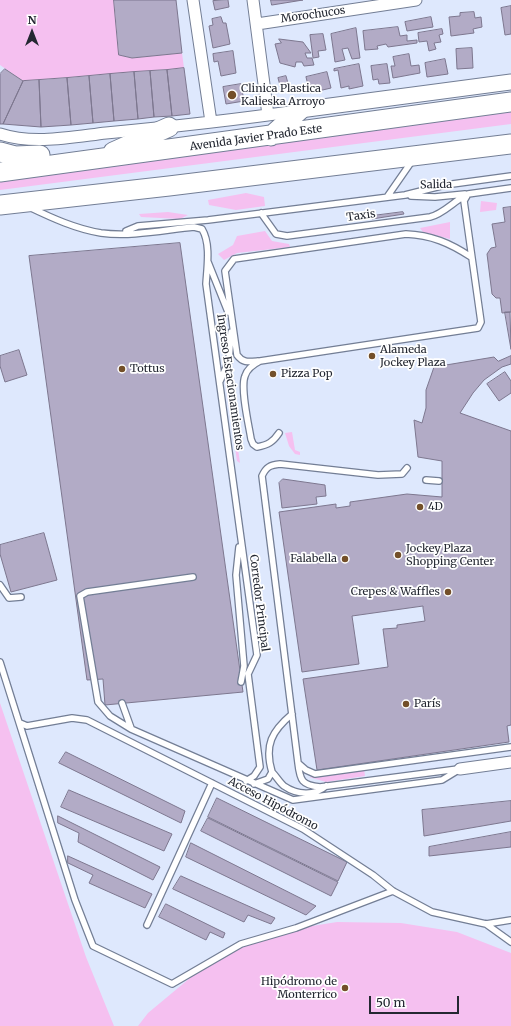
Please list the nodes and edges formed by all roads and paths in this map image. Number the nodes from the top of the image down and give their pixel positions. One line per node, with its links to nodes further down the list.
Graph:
1 (193, 0): 9 (street)
2 (253, 0): 4 (street)
3 (416, 0): 4 (street, Morochucos)
4 (257, 24): 8 (street)
5 (511, 82): 7 (main road, Avenida Javier Prado Este)
6 (511, 102): 12 (highway, Avenida Javier Prado Este)
7 (300, 110): 8 (street, Avenida Javier Prado Este); 12 (highway)
8 (268, 115): 9 (street, Avenida Javier Prado Este)
9 (211, 122): 10 (street, Avenida Javier Prado Este)
10 (169, 127): 11 (street, Avenida Javier Prado Este); 16 (highway)
11 (0, 134)
12 (271, 136): 16 (highway, Avenida Javier Prado Este)
13 (511, 144): 15 (highway)
14 (5, 155): 16 (highway)
15 (415, 156): 22 (lane); 23 (highway)
16 (97, 160): 17 (highway, Avenida Javier Prado Este)
17 (0, 172)
18 (511, 176): 21 (lane)
19 (511, 188): 20 (lane, Salida)
20 (468, 194): 21 (lane, Salida); 25 (lane, Taxis); 27 (lane)
21 (405, 195): 22 (lane)
22 (387, 197): 25 (lane)
23 (9, 204): 24 (highway); 26 (lane)
24 (0, 210)
25 (261, 213): 26 (lane)
26 (121, 234): 28 (lane, Ingreso Estacionamientos)
27 (471, 257): 29 (lane); 30 (lane)
28 (208, 261): 29 (lane); 31 (lane, Ingreso Estacionamientos)
29 (232, 320): 30 (lane); 31 (lane)
30 (260, 361): 32 (lane)
31 (220, 381): 36 (lane, Ingreso Estacionamientos)
32 (278, 433)
33 (407, 468): 43 (lane)
34 (426, 480): 35 (lane)
35 (439, 481)
36 (241, 539): 41 (lane); 51 (lane, Corredor Principal)
37 (193, 577): 45 (lane)
38 (0, 585): 39 (lane)
39 (21, 597)
40 (0, 662): 44 (lane)
41 (241, 682)
42 (122, 703): 45 (lane)
43 (292, 714): 48 (lane); 50 (lane)
44 (20, 723): 52 (lane, Acceso Hipódromo); 55 (lane)
45 (132, 729): 51 (lane)
46 (511, 747): 48 (lane)
47 (511, 762): 49 (street)
48 (298, 763): 54 (lane)
49 (460, 769): 53 (lane); 54 (lane)
50 (272, 772): 53 (lane); 54 (lane)
51 (244, 780): 53 (lane)
52 (212, 783): 55 (lane, Acceso Hipódromo); 58 (lane)
53 (254, 784)
54 (326, 786)
55 (393, 891): 57 (lane, Acceso Hipódromo)
56 (511, 920): 57 (lane, Acceso Hipódromo)
57 (486, 924): 59 (lane)
58 (147, 925)
59 (511, 942)

